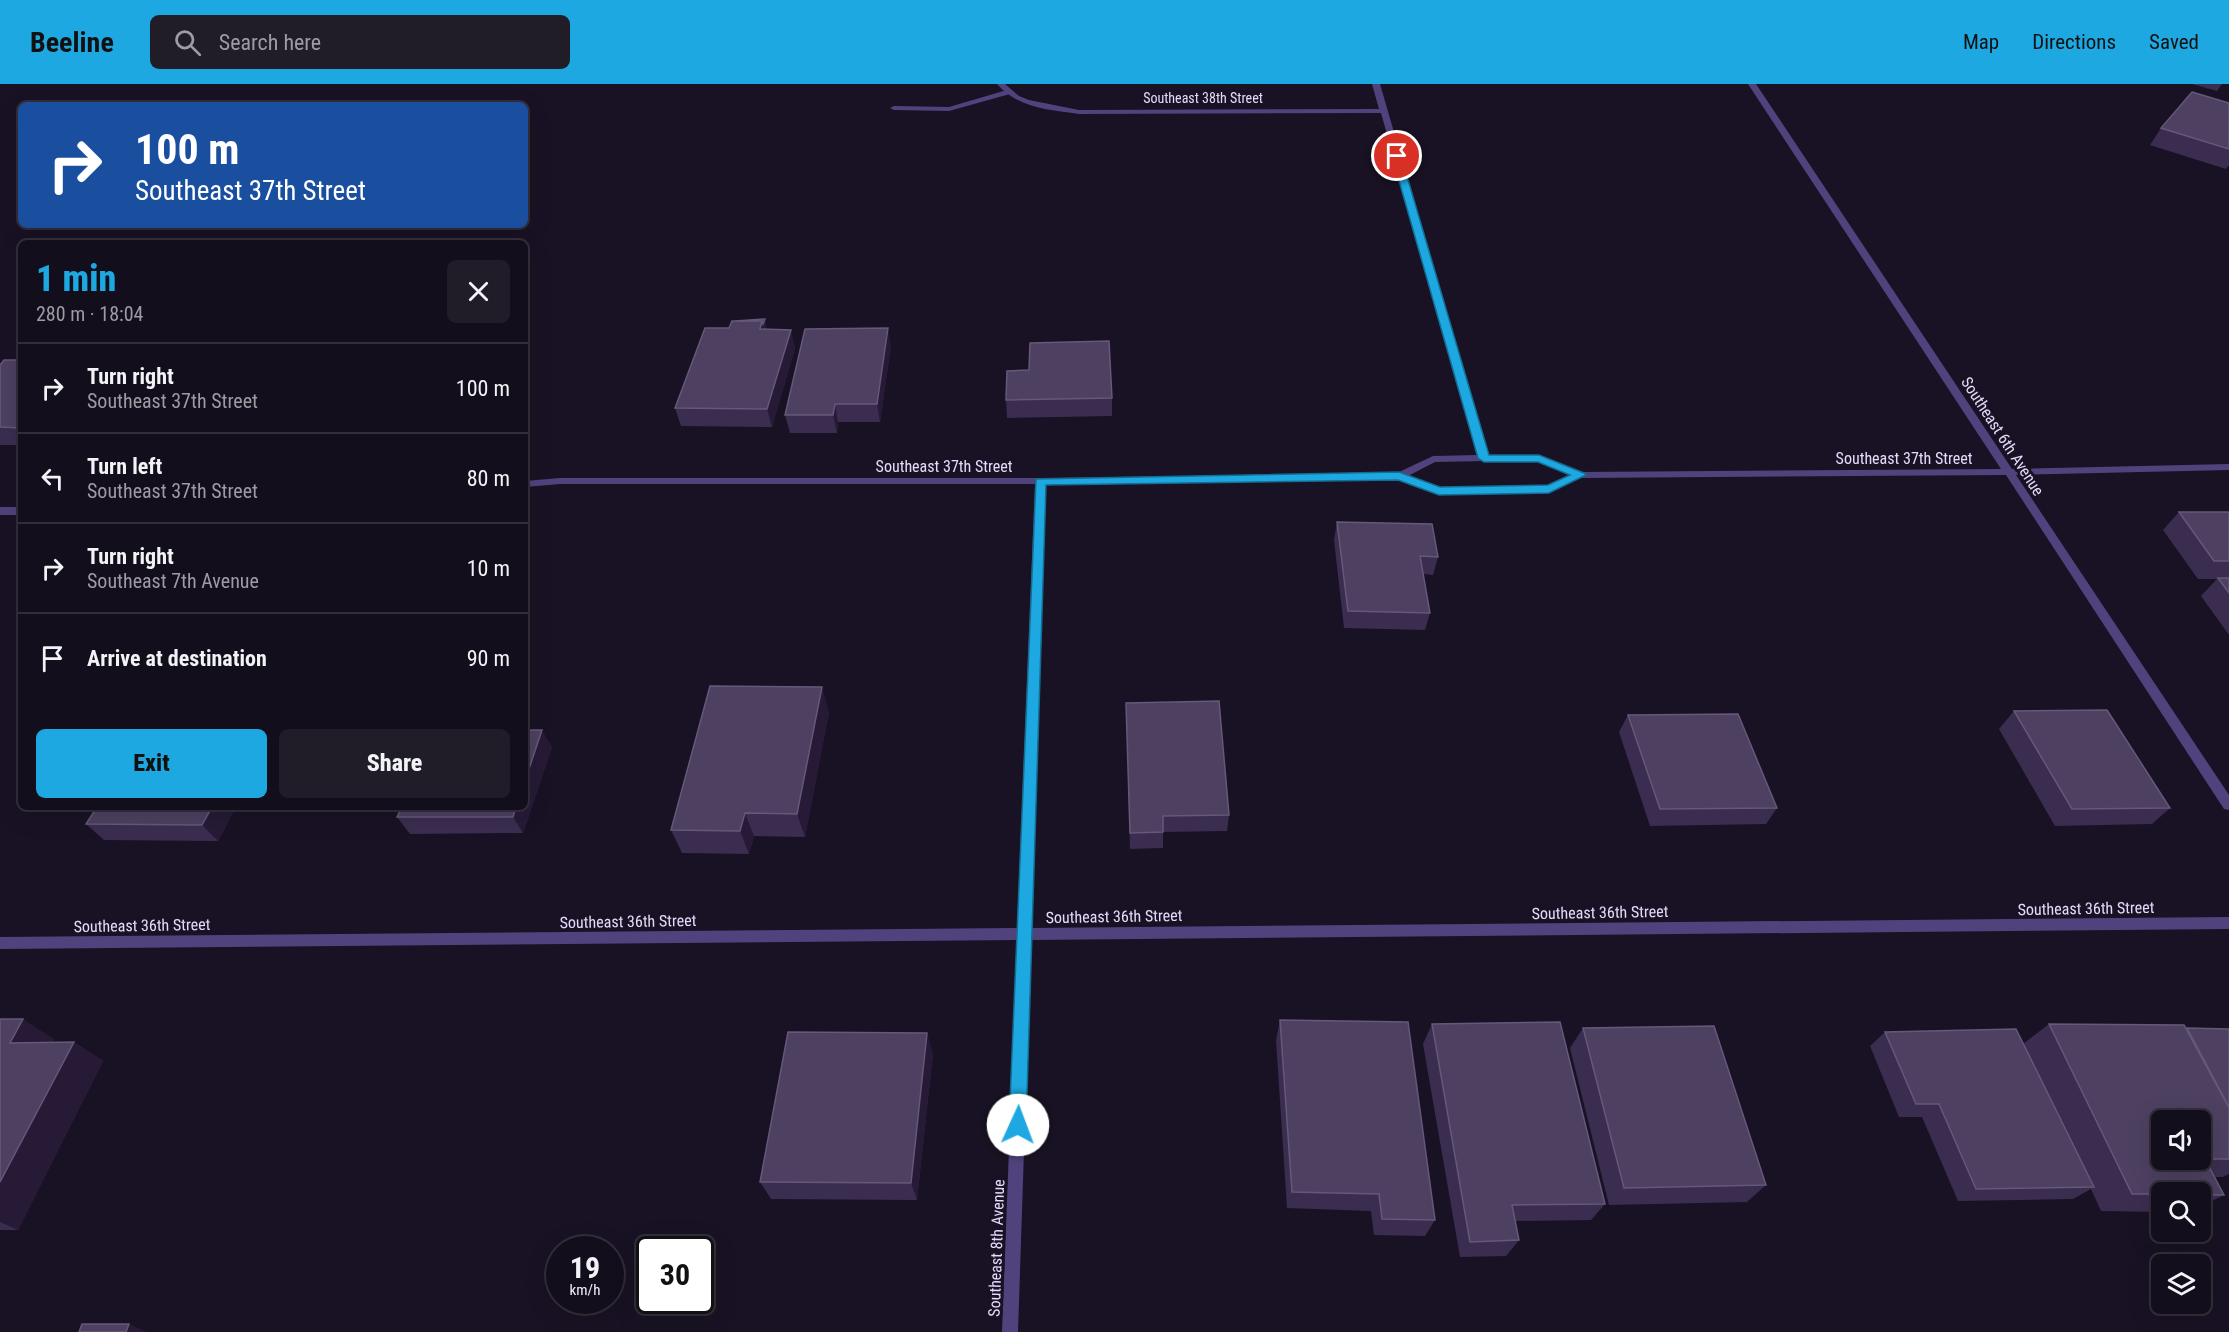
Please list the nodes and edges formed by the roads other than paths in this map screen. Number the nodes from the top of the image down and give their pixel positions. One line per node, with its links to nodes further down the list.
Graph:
1 (1001, 84): 4 (street)
2 (1376, 84): 6 (street)
3 (1752, 84): 9 (street, Southeast 6th Avenue)
4 (1007, 92): 5 (street); 6 (street, Southeast 38th Street)
5 (894, 108)
6 (1384, 111): 7 (street)
7 (1484, 458): 10 (street, Southeast 37th Street); 11 (street, Southeast 37th Street)
8 (2229, 467): 9 (street, Southeast 37th Street)
9 (2009, 472): 10 (street, Southeast 37th Street); 16 (street, Southeast 6th Avenue)
10 (1580, 475): 11 (street, Southeast 37th Street)
11 (1399, 476): 12 (street, Southeast 37th Street)
12 (1040, 482): 13 (street, Southeast 37th Street); 18 (street, Southeast 8th Avenue)
13 (528, 484)
14 (0, 511): 15 (street)
15 (18, 511)
16 (2229, 805)
17 (2229, 923): 18 (street, Southeast 36th Street)
18 (1025, 934): 19 (street, Southeast 36th Street); 20 (street, Southeast 8th Avenue)
19 (0, 943)
20 (1010, 1332)

